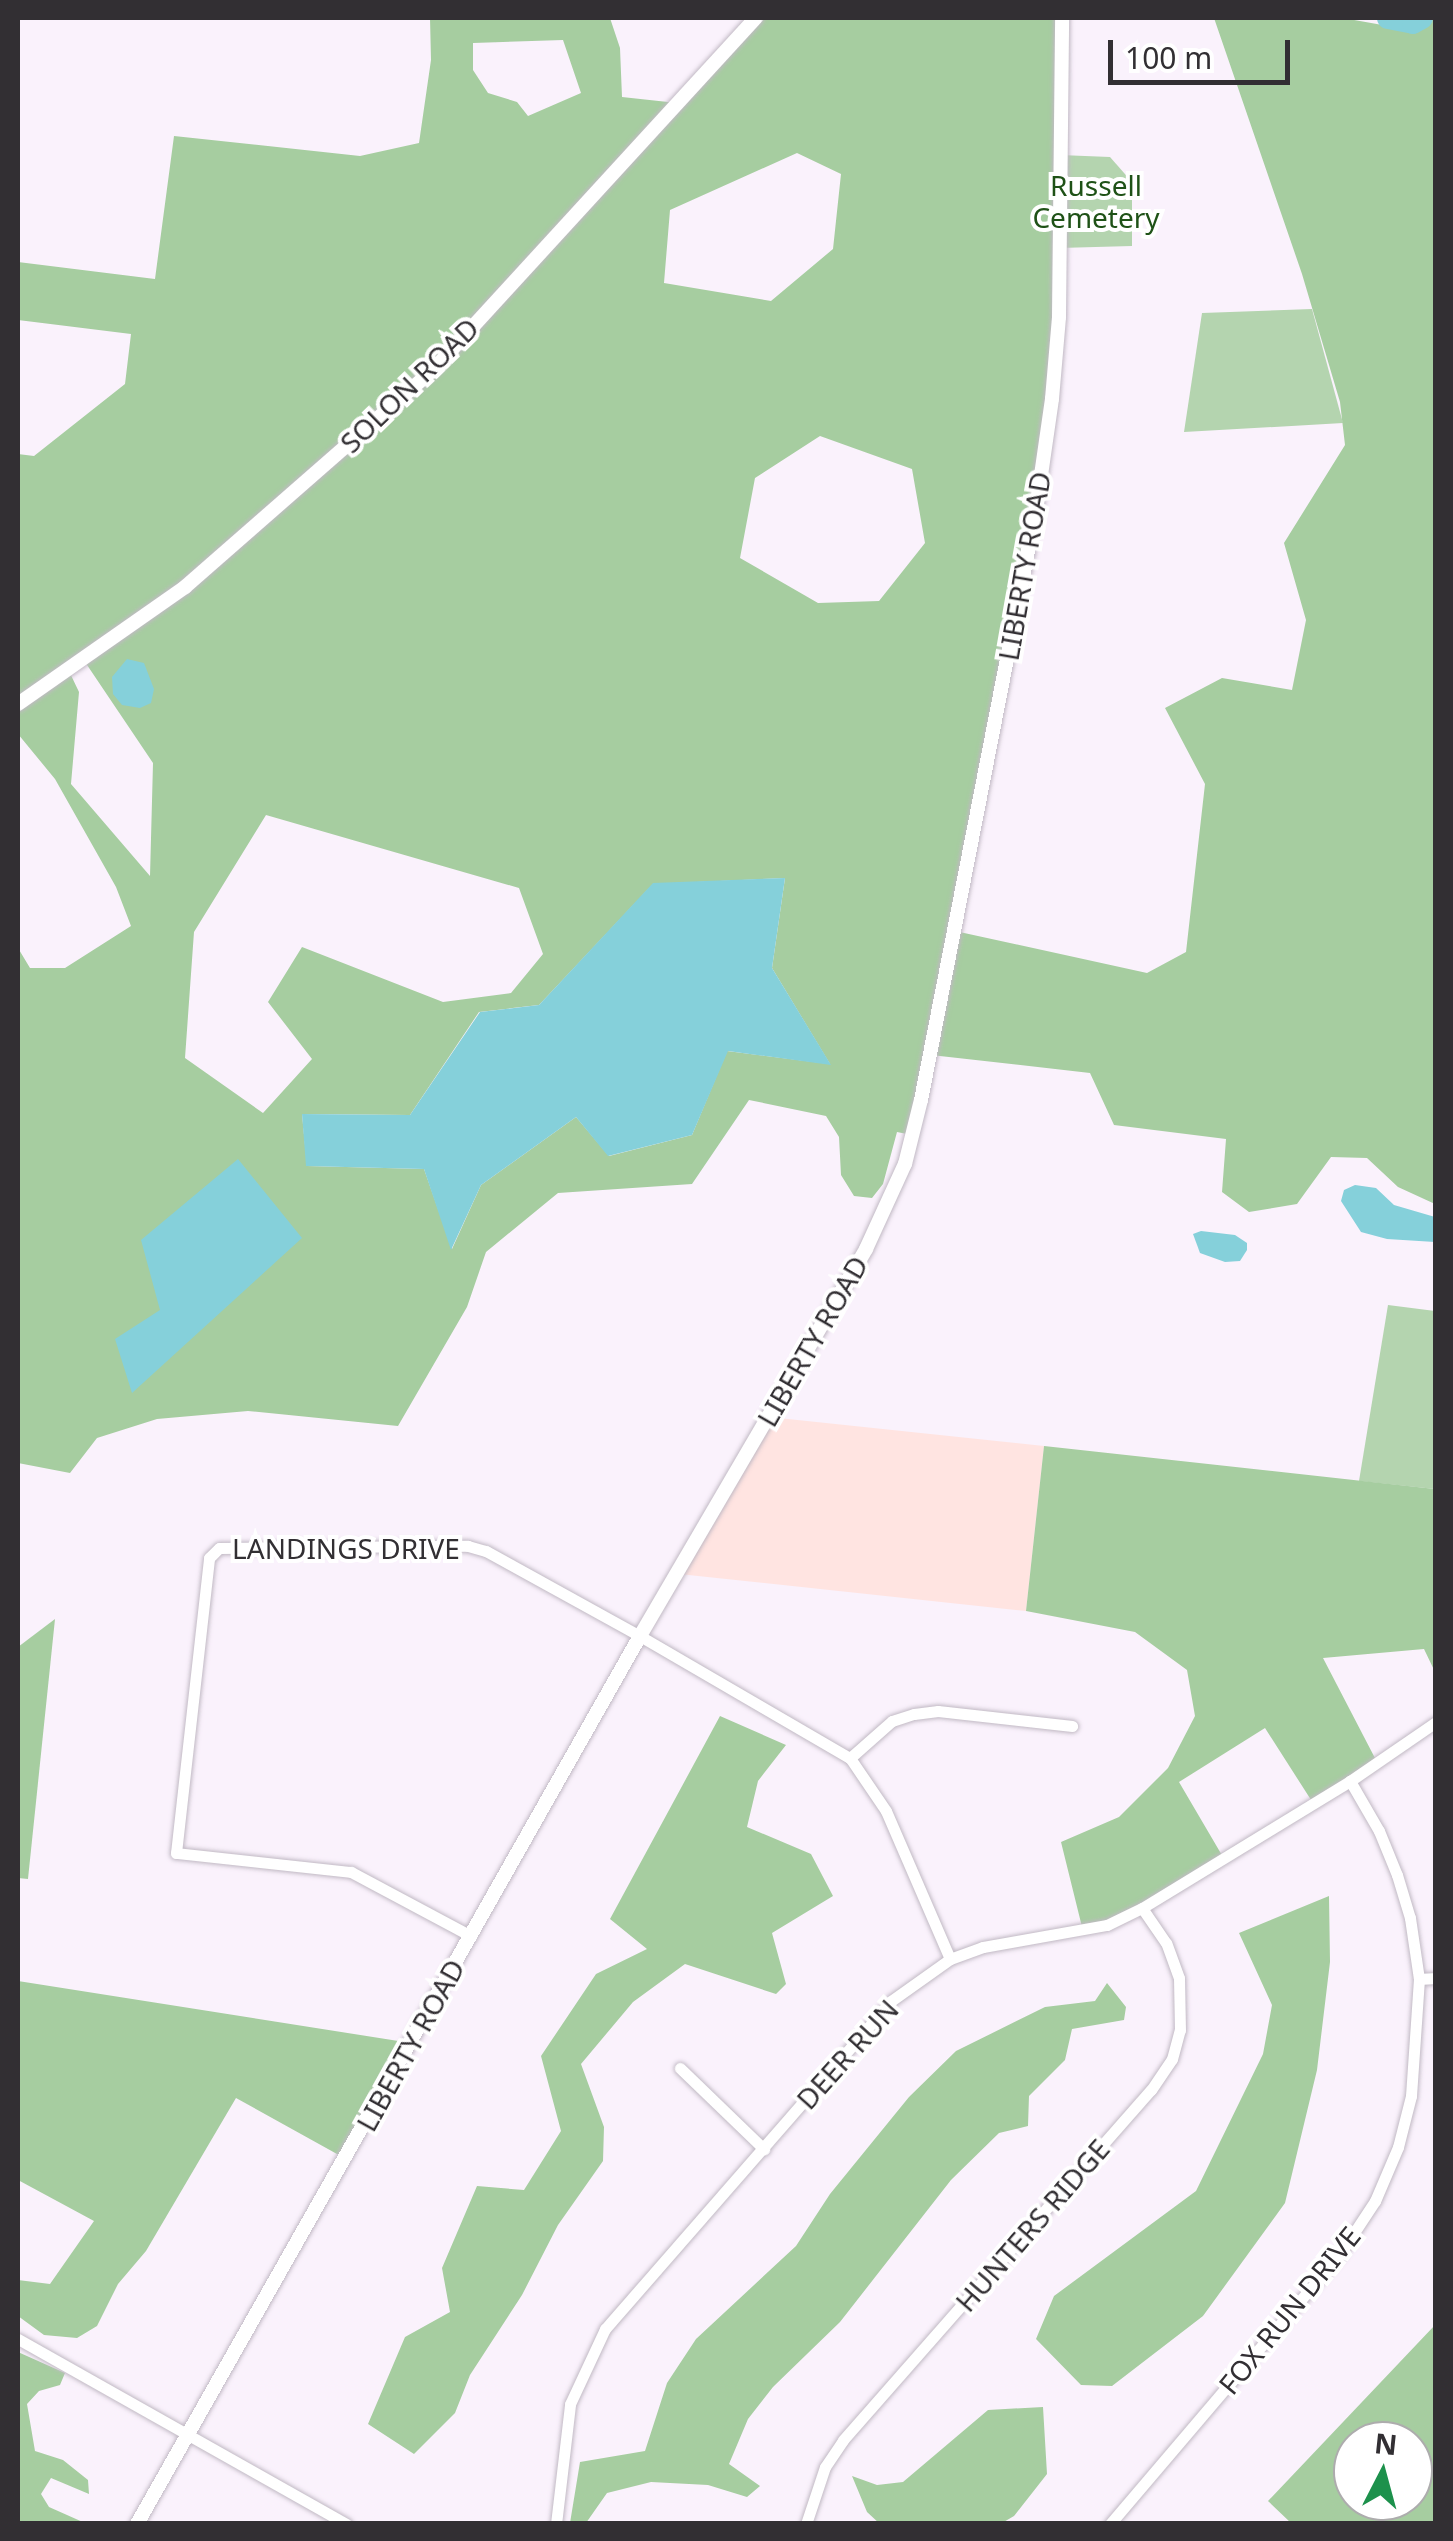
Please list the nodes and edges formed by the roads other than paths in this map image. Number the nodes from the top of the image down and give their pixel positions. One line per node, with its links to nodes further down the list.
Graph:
1 (756, 18): 3 (street, SOLON ROAD)
2 (1062, 18): 4 (street, LIBERTY ROAD)
3 (18, 704)
4 (640, 1636): 7 (street, LANDINGS DRIVE); 10 (street, LIBERTY ROAD); 10 (street, LANDINGS DRIVE)
5 (1436, 1722): 8 (street, DEER RUN)
6 (1072, 1726): 7 (street)
7 (850, 1758): 11 (street)
8 (1350, 1781): 9 (street, DEER RUN); 13 (street, FOX RUN DRIVE)
9 (1142, 1908): 11 (street, DEER RUN); 22 (street, HUNTERS RIDGE)
10 (471, 1936): 17 (street, LIBERTY ROAD)
11 (950, 1959): 15 (street, DEER RUN)
12 (1436, 1978): 13 (street)
13 (1419, 1980): 18 (street, FOX RUN DRIVE)
14 (680, 2068): 15 (street)
15 (764, 2149): 21 (street, DEER RUN)
16 (18, 2340): 17 (street)
17 (188, 2434): 19 (street, LIBERTY ROAD); 20 (street)
18 (1118, 2521)
19 (137, 2524)
20 (346, 2524)
21 (556, 2524)
22 (806, 2524)

